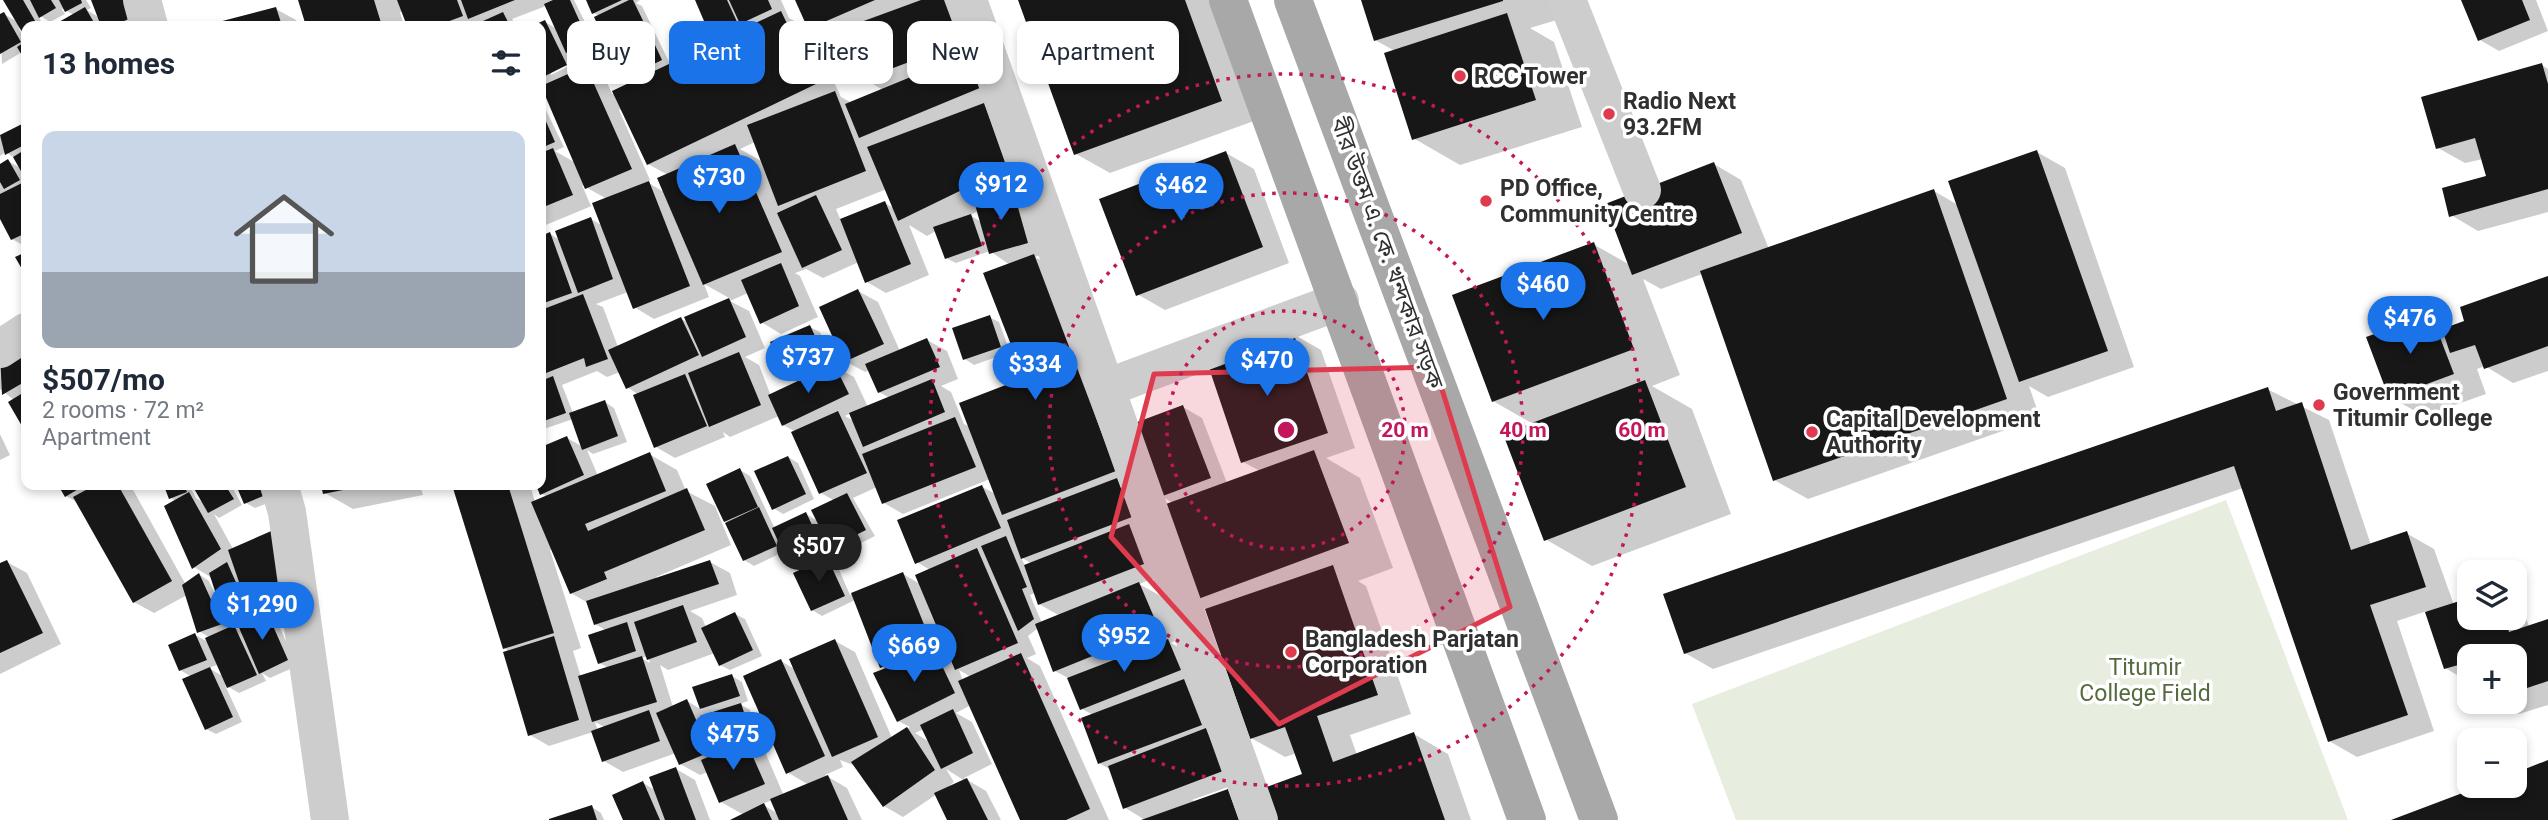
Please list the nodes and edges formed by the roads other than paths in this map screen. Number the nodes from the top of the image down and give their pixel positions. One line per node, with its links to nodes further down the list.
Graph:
1 (142, 0): 6 (street)
2 (968, 0): 11 (street)
3 (1228, 0): 8 (main road)
4 (1293, 0): 16 (main road, বীর উত্তম এ. কে. খন্দকার সড়ক)
5 (1567, 0): 7 (street)
6 (148, 21)
7 (1642, 190)
8 (1340, 301): 11 (street); 15 (main road)
9 (21, 335): 10 (street)
10 (0, 349)
11 (1106, 388): 14 (street)
12 (280, 490): 13 (street)
13 (330, 820)
14 (1259, 820)
15 (1527, 820)
16 (1599, 820)

